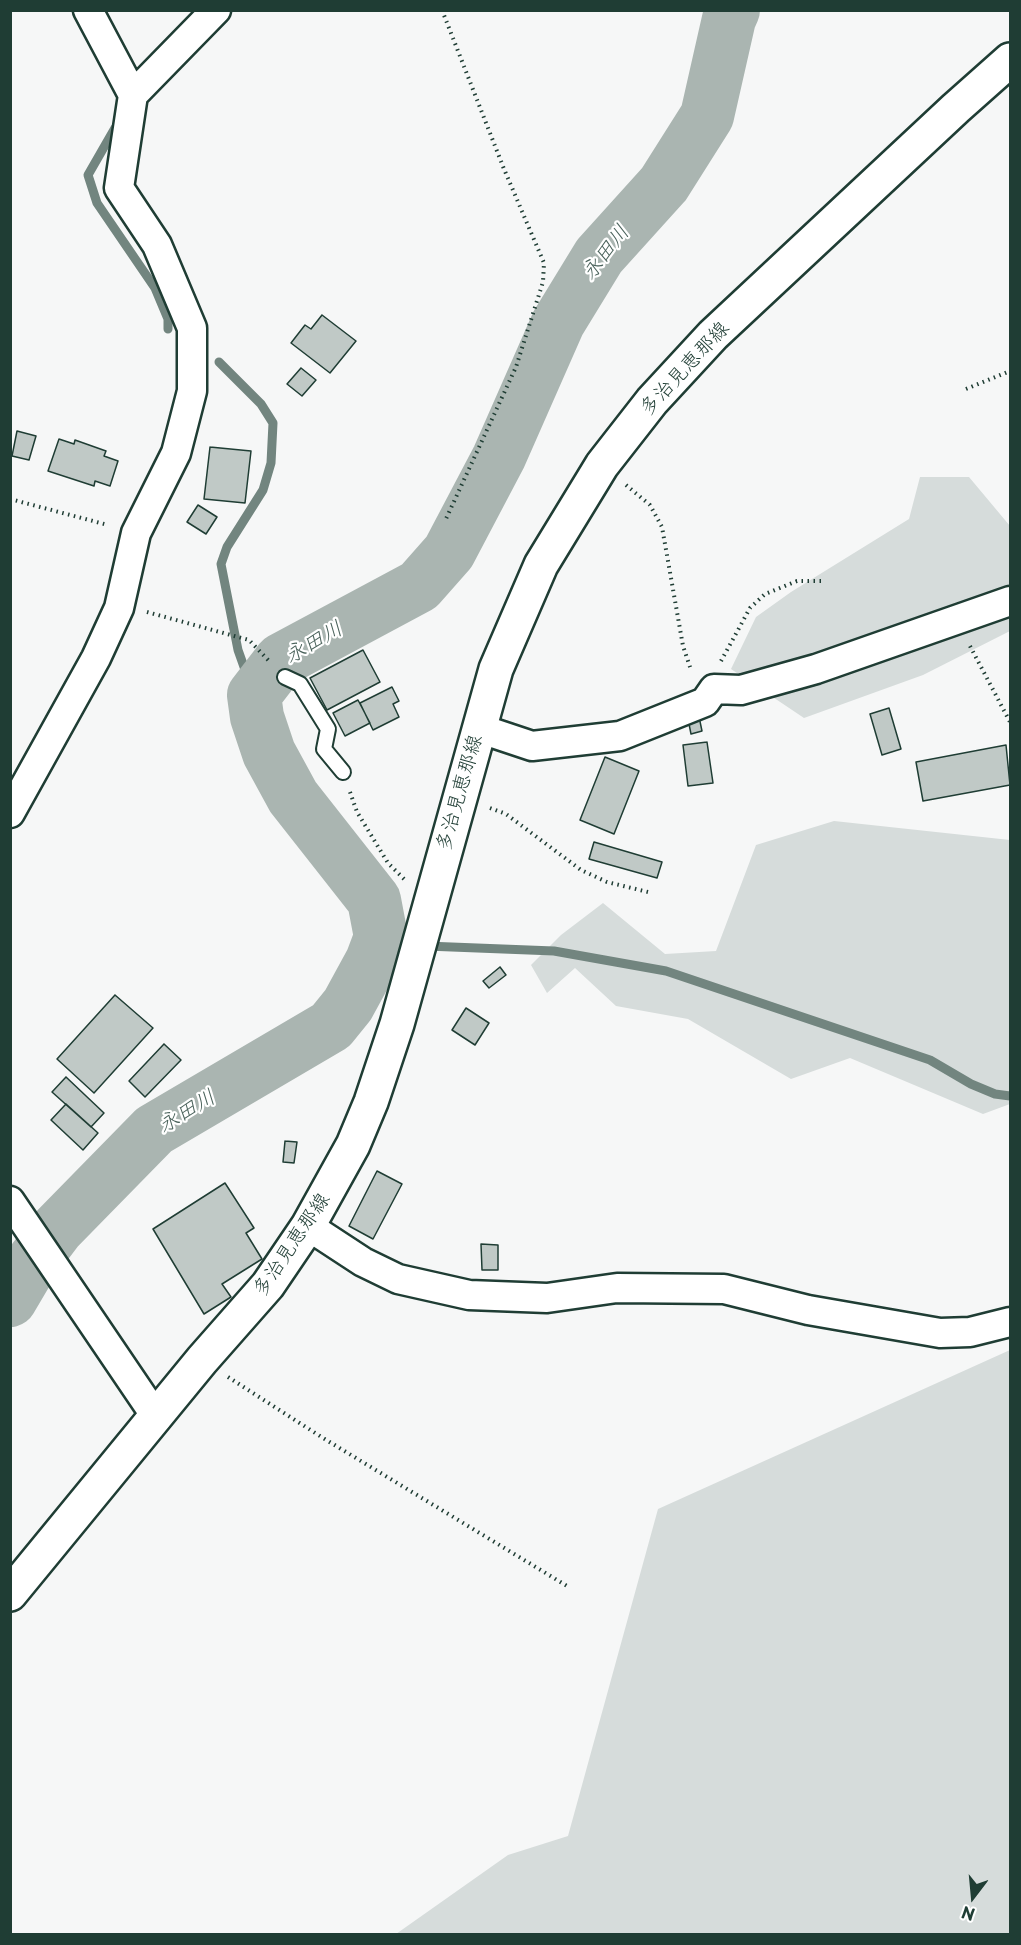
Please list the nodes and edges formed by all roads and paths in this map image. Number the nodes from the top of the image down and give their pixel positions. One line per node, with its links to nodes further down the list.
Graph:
1 (88, 10): 5 (street)
2 (216, 10): 5 (street)
3 (442, 10): 10 (path)
4 (1011, 60): 8 (main road, 多治見恵那線)
5 (133, 95): 11 (street)
6 (1011, 371): 7 (path)
7 (966, 389)
8 (602, 465): 18 (path); 20 (main road, 多治見恵那線)
9 (10, 499): 11 (path)
10 (445, 521)
11 (136, 533): 14 (street)
12 (821, 581): 18 (path)
13 (1011, 601): 15 (street)
14 (120, 603): 16 (path); 23 (street)
15 (956, 621): 18 (street); 19 (path)
16 (263, 655)
17 (285, 677): 21 (lane)
18 (714, 689): 20 (street)
19 (1011, 722)
20 (478, 728): 22 (main road, 多治見恵那線)
21 (343, 772): 24 (path)
22 (458, 797): 24 (main road, 多治見恵那線); 25 (path)
23 (10, 813)
24 (433, 887): 27 (main road, 多治見恵那線)
25 (652, 892)
26 (10, 1202): 30 (street)
27 (308, 1226): 28 (street); 29 (main road, 多治見恵那線)
28 (1011, 1322)
29 (202, 1360): 30 (main road, 多治見恵那線); 31 (path)
30 (157, 1418): 32 (main road, 多治見恵那線)
31 (567, 1586)
32 (10, 1594)

